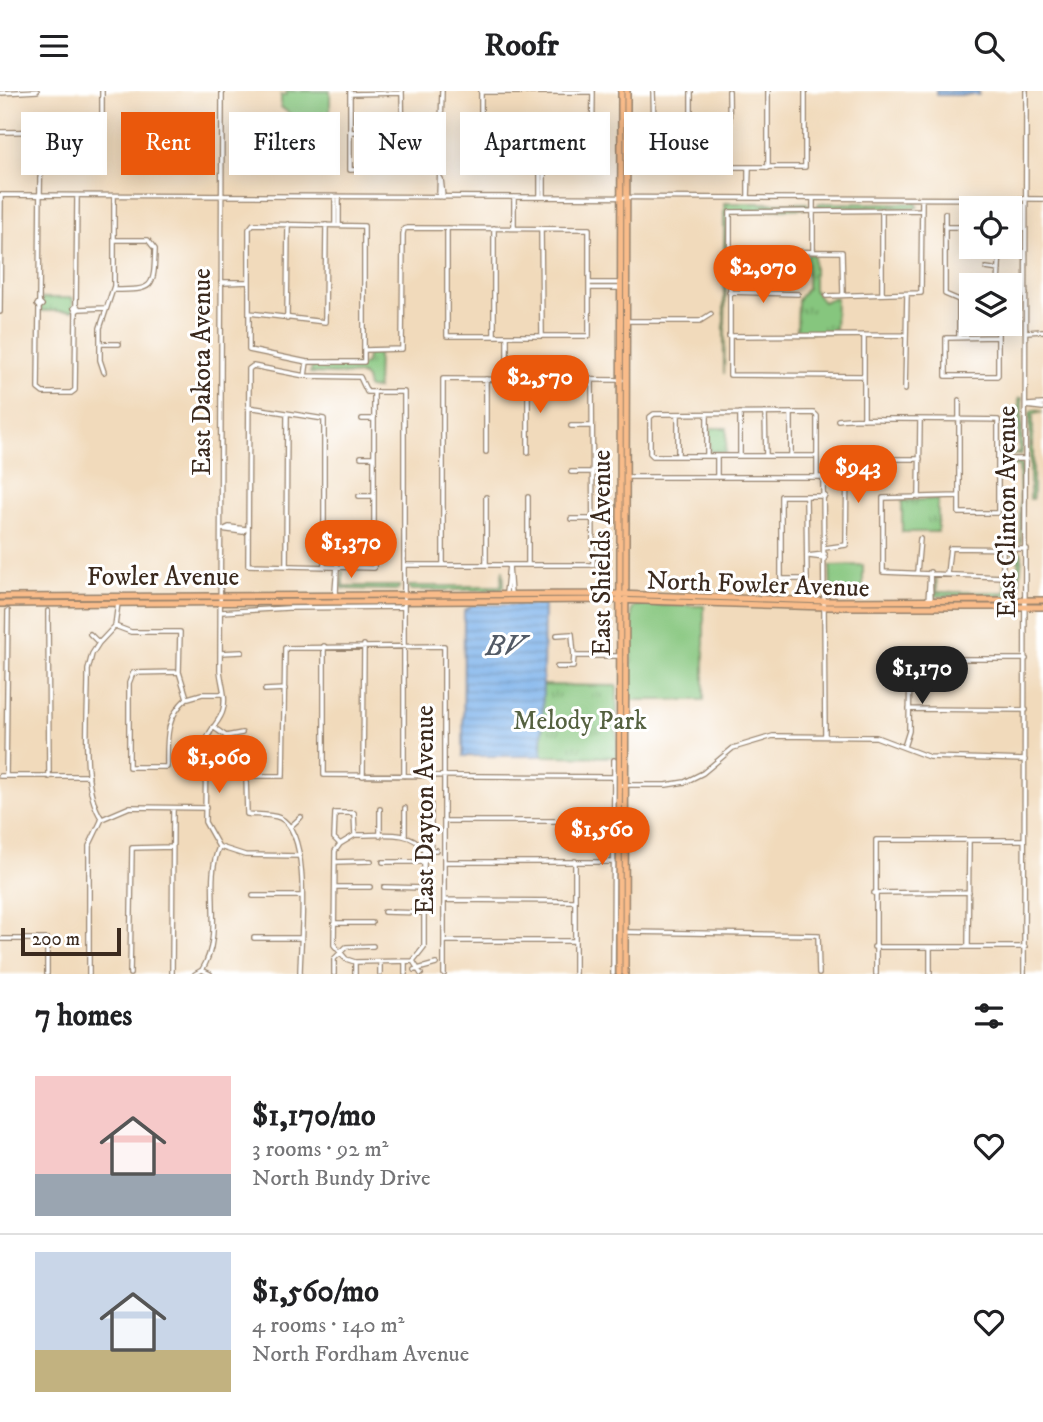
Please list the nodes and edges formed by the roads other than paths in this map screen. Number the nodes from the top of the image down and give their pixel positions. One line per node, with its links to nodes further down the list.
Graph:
1 (37, 91): 17 (street)
2 (102, 91): 18 (street)
3 (222, 91): 41 (street, East Dakota Avenue)
4 (442, 91): 20 (street)
5 (481, 91): 6 (street); 21 (street)
6 (593, 91): 22 (street)
7 (621, 91): 46 (main road, East Shields Avenue)
8 (627, 91): 46 (main road, East Shields Avenue)
9 (653, 91): 23 (street)
10 (691, 91): 24 (street)
11 (729, 91): 25 (street)
12 (768, 91): 32 (street)
13 (805, 91): 32 (street)
14 (1026, 91): 50 (street, East Clinton Avenue)
15 (350, 92): 16 (street); 28 (street)
16 (402, 92): 19 (street)
17 (0, 93)
18 (102, 112)
19 (402, 112)
20 (442, 112)
21 (481, 112)
22 (593, 112)
23 (654, 112)
24 (691, 112)
25 (729, 112)
26 (0, 132): 27 (street)
27 (21, 132)
28 (350, 132): 29 (street); 33 (street)
29 (354, 132)
30 (733, 168): 31 (street)
31 (748, 168): 32 (street); 47 (street)
32 (768, 168)
33 (354, 170)
34 (40, 175): 38 (street)
35 (441, 175): 43 (street)
36 (542, 175): 45 (street)
37 (0, 195): 38 (street); 87 (street)
38 (40, 196): 39 (street); 86 (street)
39 (77, 196): 40 (street); 86 (street)
40 (114, 196): 41 (street); 65 (street)
41 (221, 196): 42 (street); 72 (street, East Dakota Avenue)
42 (337, 197): 43 (street); 58 (street)
43 (441, 197): 44 (street)
44 (514, 197): 45 (street); 63 (street)
45 (542, 197): 46 (street)
46 (624, 197): 47 (street); 75 (main road, East Shields Avenue); 91 (main road, East Shields Avenue)
47 (748, 198): 48 (street)
48 (813, 199): 49 (street); 53 (street)
49 (922, 199): 50 (street); 52 (street)
50 (1026, 199): 51 (street); 83 (street, East Clinton Avenue)
51 (1043, 199)
52 (922, 210): 54 (street); 81 (street)
53 (813, 211): 54 (street); 66 (street); 67 (street)
54 (882, 211): 80 (street)
55 (945, 213): 59 (street)
56 (288, 225): 57 (street); 73 (street); 90 (street)
57 (326, 225): 58 (street); 90 (street)
58 (337, 225): 104 (street)
59 (945, 227): 60 (street); 100 (street)
60 (959, 227)
61 (447, 228): 62 (street); 96 (street); 104 (street)
62 (494, 228): 63 (street); 96 (street)
63 (514, 228): 64 (street)
64 (541, 228): 74 (street); 98 (street)
65 (114, 240): 76 (street); 76 (street)
66 (729, 251): 67 (street); 77 (street)
67 (813, 251): 79 (street)
68 (999, 259): 70 (street)
69 (986, 268): 70 (street)
70 (999, 270): 71 (street)
71 (999, 273)
72 (221, 282): 73 (street); 163 (street, East Dakota Avenue)
73 (249, 282): 88 (street)
74 (589, 286): 75 (street); 98 (street)
75 (621, 286): 113 (main road, East Shields Avenue)
76 (114, 290): 85 (street)
77 (729, 292): 78 (street); 99 (street)
78 (798, 294)
79 (843, 294): 80 (street); 84 (street)
80 (882, 294): 81 (street)
81 (907, 294): 95 (street)
82 (1022, 295): 83 (street)
83 (1027, 295): 93 (street, East Clinton Avenue)
84 (826, 296)
85 (105, 308): 86 (street); 102 (street)
86 (77, 309)
87 (0, 312)
88 (249, 313): 90 (street); 105 (street)
89 (711, 314): 91 (street)
90 (287, 319)
91 (627, 321): 113 (main road, East Shields Avenue)
92 (1043, 331): 93 (street)
93 (1026, 332): 117 (street, East Clinton Avenue)
94 (864, 335): 95 (street); 99 (street); 108 (street)
95 (906, 335): 114 (street)
96 (494, 336): 97 (street)
97 (507, 336): 98 (street); 110 (street)
98 (542, 336)
99 (729, 336): 108 (street)
100 (959, 337): 101 (street); 101 (street)
101 (998, 337)
102 (100, 344): 103 (street); 106 (street)
103 (119, 344)
104 (365, 350): 105 (street)
105 (307, 362): 107 (street)
106 (104, 372)
107 (305, 376): 115 (street); 119 (street)
108 (864, 376): 128 (street)
109 (486, 379): 110 (street); 135 (street); 174 (street)
110 (507, 379): 111 (street)
111 (528, 379): 112 (street); 134 (street)
112 (592, 379): 113 (street); 133 (street)
113 (624, 380): 150 (main road, East Shields Avenue); 150 (main road, East Shields Avenue)
114 (905, 390)
115 (374, 392): 127 (street); 173 (street)
116 (959, 400): 130 (street)
117 (1026, 406): 118 (street); 147 (street, East Clinton Avenue)
118 (1043, 406)
119 (248, 407): 125 (street); 164 (street)
120 (740, 413): 121 (street); 124 (street); 139 (street)
121 (765, 413): 122 (street); 140 (street)
122 (791, 413): 141 (street); 142 (street)
123 (678, 414): 124 (street); 136 (street); 136 (street)
124 (707, 414): 137 (street)
125 (286, 415): 178 (street); 179 (street)
126 (362, 419): 127 (street)
127 (374, 419): 144 (street)
128 (864, 419): 129 (street); 131 (street)
129 (920, 419): 130 (street); 145 (street)
130 (959, 419): 146 (street); 157 (street)
131 (838, 420)
132 (571, 426): 133 (street)
133 (592, 426): 149 (street)
134 (528, 451)
135 (486, 452)
136 (678, 456): 137 (street)
137 (707, 456): 138 (street)
138 (717, 456): 139 (street); 151 (street)
139 (740, 456): 140 (street)
140 (766, 456): 141 (street)
141 (791, 456): 142 (street)
142 (817, 456): 152 (street)
143 (361, 457): 144 (street)
144 (374, 457): 154 (street)
145 (920, 459): 160 (street); 168 (street)
146 (998, 459): 147 (street); 157 (street)
147 (1026, 459): 170 (street, East Clinton Avenue)
148 (571, 472): 149 (street)
149 (592, 472): 162 (street)
150 (624, 477): 151 (street); 190 (main road, East Shields Avenue); 190 (main road, East Shields Avenue)
151 (717, 477): 152 (street)
152 (817, 477): 156 (street)
153 (359, 496): 154 (street)
154 (374, 496): 165 (street)
155 (806, 496): 156 (street); 171 (street); 171 (street)
156 (825, 496): 168 (street)
157 (959, 496): 160 (street)
158 (486, 497): 175 (street)
159 (528, 497): 177 (street)
160 (919, 498): 181 (street)
161 (571, 519): 162 (street)
162 (592, 519): 177 (street)
163 (223, 529): 164 (street); 192 (street, East Dakota Avenue)
164 (246, 529): 178 (street)
165 (374, 534): 166 (street); 180 (street)
166 (360, 535)
167 (920, 539): 181 (street)
168 (825, 548): 172 (street)
169 (1003, 549): 170 (street); 183 (street); 183 (street)
170 (1027, 549): 202 (street, East Clinton Avenue)
171 (811, 556): 172 (street)
172 (825, 556): 201 (street)
173 (405, 565): 174 (street); 193 (street)
174 (443, 565): 175 (street)
175 (486, 565): 176 (street)
176 (509, 565): 177 (street); 185 (street)
177 (528, 565)
178 (286, 566): 179 (street)
179 (324, 566): 180 (street)
180 (337, 566): 184 (street)
181 (918, 572): 182 (street)
182 (930, 572): 183 (street); 196 (street)
183 (947, 574)
184 (336, 594): 192 (main road, Fowler Avenue); 193 (main road, Fowler Avenue)
185 (508, 594): 190 (main road, Fowler Avenue); 193 (main road, Fowler Avenue); 194 (main road)
186 (0, 597): 187 (main road, Fowler Avenue)
187 (78, 597): 188 (main road, Fowler Avenue); 198 (main road)
188 (113, 597): 189 (main road, Fowler Avenue); 199 (street)
189 (156, 597): 192 (main road, Fowler Avenue); 199 (main road)
190 (624, 597): 191 (main road, North Fowler Avenue); 194 (main road, North Fowler Avenue); 200 (main road, North Fowler Avenue); 218 (main road, East Shields Avenue); 231 (main road, East Shields Avenue)
191 (772, 599): 200 (main road); 201 (main road, North Fowler Avenue)
192 (220, 600): 193 (main road, North Fowler Avenue); 199 (main road, Fowler Avenue); 207 (street, East Dakota Avenue)
193 (404, 600): 194 (main road, North Fowler Avenue); 207 (street); 213 (street)
194 (476, 600)
195 (1043, 600): 202 (main road, North Fowler Avenue)
196 (930, 601): 201 (main road, North Fowler Avenue); 202 (main road, North Fowler Avenue); 203 (main road)
197 (0, 604): 198 (main road, Fowler Avenue)
198 (34, 604): 199 (main road, Fowler Avenue)
199 (119, 604): 208 (street)
200 (724, 604): 201 (main road, North Fowler Avenue)
201 (825, 604): 203 (main road, North Fowler Avenue); 232 (street)
202 (1026, 604): 203 (main road, North Fowler Avenue); 204 (main road, North Fowler Avenue); 219 (street, East Clinton Avenue)
203 (900, 607)
204 (1043, 607)
205 (8, 611): 237 (street)
206 (48, 611): 243 (street)
207 (220, 612): 216 (street, East Dakota Avenue)
208 (115, 626): 211 (street); 221 (street)
209 (90, 634): 211 (street)
210 (557, 635): 217 (street)
211 (99, 643): 238 (street)
212 (364, 645): 213 (street); 214 (street); 241 (street)
213 (404, 645): 242 (street); 244 (street, East Dayton Avenue)
214 (324, 646): 222 (street); 241 (street)
215 (242, 652): 216 (street)
216 (220, 653): 225 (street, East Dakota Avenue)
217 (574, 656): 218 (street); 220 (street)
218 (621, 656): 224 (main road, East Shields Avenue)
219 (1026, 659): 227 (street); 228 (street, East Clinton Avenue)
220 (557, 667)
221 (179, 671): 226 (street); 226 (street)
222 (285, 689): 223 (street); 240 (street)
223 (265, 690)
224 (621, 692): 231 (main road); 246 (main road, East Shields Avenue)
225 (224, 694): 226 (street); 229 (street, East Dakota Avenue)
226 (187, 698)
227 (909, 709): 228 (street); 233 (street)
228 (1026, 710): 235 (street, East Clinton Avenue)
229 (213, 727): 230 (street); 239 (street, East Dakota Avenue)
230 (242, 733)
231 (627, 736): 246 (main road, East Shields Avenue)
232 (825, 736): 233 (street); 246 (street)
233 (904, 747): 235 (street)
234 (614, 759): 245 (street, East Shields Avenue)
235 (1025, 760): 261 (street, East Clinton Avenue)
236 (0, 776): 237 (street)
237 (6, 776): 243 (street)
238 (89, 776): 243 (street); 253 (street)
239 (207, 776): 240 (street); 249 (street, East Dakota Avenue)
240 (246, 776): 256 (street)
241 (363, 776): 242 (street)
242 (404, 776): 244 (street)
243 (48, 778)
244 (444, 778): 245 (street); 254 (street, East Dayton Avenue)
245 (614, 778): 255 (street, East Shields Avenue)
246 (623, 785): 255 (main road, East Shields Avenue)
247 (430, 805): 266 (street)
248 (173, 808): 249 (street); 253 (street); 263 (street)
249 (206, 808): 264 (street, East Dakota Avenue)
250 (405, 808): 259 (street)
251 (380, 809): 258 (street)
252 (301, 817): 256 (street)
253 (102, 819): 310 (street)
254 (446, 821): 255 (street); 273 (street, East Dayton Avenue)
255 (619, 821): 274 (street, East Shields Avenue); 289 (main road, East Shields Avenue); 323 (main road, East Shields Avenue)
256 (290, 827): 267 (street)
257 (355, 835): 258 (street); 262 (street); 262 (street)
258 (380, 836): 259 (street)
259 (405, 836): 266 (street)
260 (969, 839): 261 (street); 279 (street); 280 (street)
261 (1024, 840): 299 (street, East Clinton Avenue)
262 (340, 844): 270 (street)
263 (172, 847): 311 (street); 312 (street)
264 (219, 847): 267 (street); 306 (street)
265 (436, 850): 266 (street)
266 (424, 851): 272 (street)
267 (300, 856): 282 (street)
268 (371, 861): 270 (street)
269 (575, 861): 273 (street); 274 (street); 284 (street)
270 (335, 862): 275 (street)
271 (383, 862): 272 (street)
272 (425, 862): 278 (street)
273 (445, 862): 283 (street, East Dayton Avenue)
274 (614, 862): 322 (street, East Shields Avenue)
275 (335, 887): 276 (street); 287 (street)
276 (370, 887)
277 (384, 887): 278 (street)
278 (425, 888): 286 (street)
279 (968, 892): 280 (street); 298 (street)
280 (874, 893): 296 (street)
281 (253, 896): 282 (street)
282 (301, 896): 291 (street)
283 (445, 900): 284 (street); 293 (street, East Dayton Avenue)
284 (575, 901): 294 (street)
285 (384, 912): 286 (street)
286 (425, 913): 301 (street)
287 (334, 923): 288 (street); 300 (street)
288 (372, 923)
289 (625, 932): 308 (street); 324 (main road, East Shields Avenue)
290 (254, 938): 291 (street)
291 (300, 938): 315 (street)
292 (0, 939): 309 (street)
293 (445, 941): 294 (street); 320 (street, East Dayton Avenue)
294 (575, 941): 321 (street)
295 (373, 946): 300 (street)
296 (874, 947): 297 (street); 325 (street)
297 (930, 947): 298 (street); 326 (street)
298 (968, 947): 299 (street)
299 (1025, 947): 327 (street, East Clinton Avenue)
300 (339, 953): 302 (street); 316 (street)
301 (413, 961): 304 (street); 307 (street)
302 (355, 962): 303 (street); 317 (street)
303 (380, 963): 304 (street); 318 (street)
304 (405, 963): 319 (street)
305 (436, 964): 307 (street)
306 (202, 970): 313 (street); 314 (street)
307 (417, 971)
308 (819, 973)
309 (47, 974)
310 (89, 974)
311 (130, 974)
312 (172, 974)
313 (195, 974)
314 (209, 974)
315 (300, 974)
316 (334, 974)
317 (355, 974)
318 (380, 974)
319 (405, 974)
320 (444, 974)
321 (575, 974)
322 (613, 974)
323 (619, 974)
324 (625, 974)
325 (876, 974)
326 (930, 974)
327 (1024, 974)

